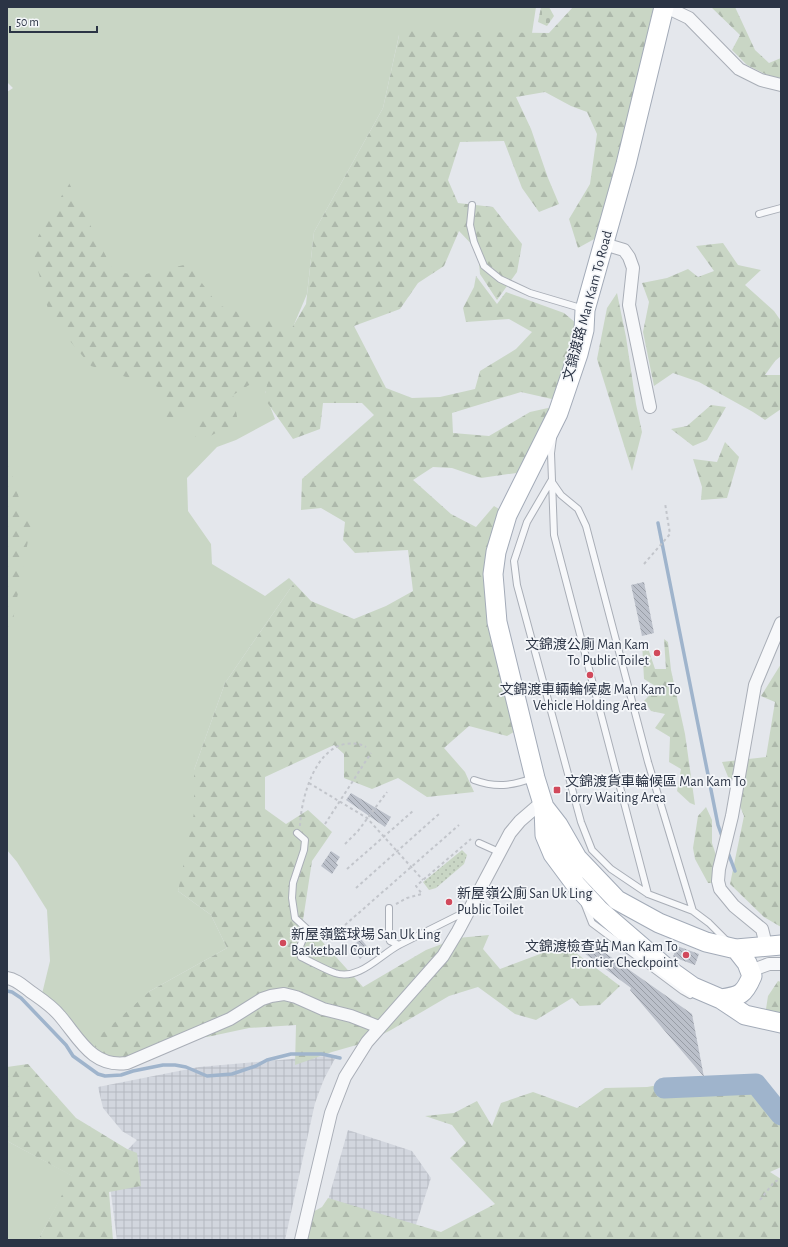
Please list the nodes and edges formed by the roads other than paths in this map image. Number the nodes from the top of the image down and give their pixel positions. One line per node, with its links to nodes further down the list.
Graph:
1 (665, 7): 2 (street); 6 (main road, 文錦渡路 Man Kam To Road)
2 (781, 85)
3 (472, 205): 7 (lane)
4 (781, 208): 5 (lane)
5 (759, 214)
6 (604, 244): 7 (main road, 文錦渡路 Man Kam To Road); 8 (street)
7 (585, 310): 9 (main road, 文錦渡路 Man Kam To Road)
8 (650, 407)
9 (558, 413): 10 (lane); 12 (main road, 文錦渡路 Man Kam To Road)
10 (551, 481): 19 (lane); 19 (lane); 21 (lane)
11 (781, 623): 25 (street)
12 (535, 778): 13 (lane); 14 (main road, 文錦渡路 Man Kam To Road)
13 (474, 780)
14 (543, 805): 17 (street); 18 (main road, 文錦渡路 Man Kam To Road); 26 (main road, 文錦渡路 Man Kam To Road)
15 (298, 834): 23 (lane)
16 (479, 843): 17 (lane)
17 (499, 852): 22 (street)
18 (576, 885): 30 (lane, 文錦渡路 Man Kam To Road); 31 (main road, 文錦渡路 Man Kam To Road)
19 (648, 894): 21 (lane)
20 (389, 908): 23 (lane)
21 (693, 911): 26 (lane)
22 (467, 914): 23 (lane); 33 (street)
23 (399, 945)
24 (781, 945): 25 (main road, 文錦渡路 Man Kam To Road)
25 (760, 947): 26 (main road, 文錦渡路 Man Kam To Road)
26 (736, 949): 28 (main road)
27 (781, 964): 28 (street)
28 (750, 971): 31 (main road)
29 (7, 978): 33 (street)
30 (696, 998)
31 (722, 1004): 32 (main road, 文錦渡路 Man Kam To Road)
32 (781, 1023)
33 (379, 1027): 34 (street)
34 (301, 1240)

